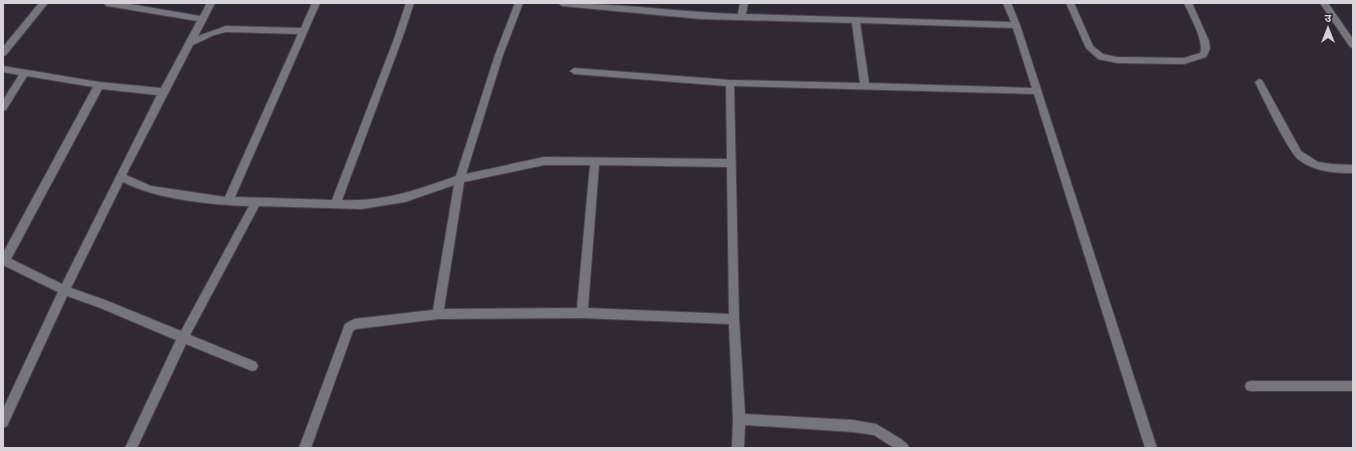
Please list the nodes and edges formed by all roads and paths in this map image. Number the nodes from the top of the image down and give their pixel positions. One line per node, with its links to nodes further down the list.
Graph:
1 (44, 3): 21 (street)
2 (107, 3): 15 (street)
3 (211, 3): 15 (street)
4 (316, 3): 18 (street)
5 (410, 3): 39 (street)
6 (520, 3): 36 (street)
7 (562, 3): 13 (street)
8 (744, 3): 14 (street)
9 (1007, 3): 17 (street)
10 (1070, 3): 11 (street)
11 (1188, 3)
12 (1324, 3): 20 (street)
13 (637, 7): 14 (street)
14 (742, 18): 16 (street)
15 (202, 20): 19 (street)
16 (856, 21): 17 (street); 28 (street)
17 (1016, 25): 29 (street)
18 (304, 31): 19 (street); 37 (street)
19 (189, 43): 30 (street)
20 (1353, 45)
21 (3, 53)
22 (3, 69): 24 (street)
23 (574, 71): 26 (street)
24 (25, 72): 27 (street); 31 (street)
25 (1259, 82): 34 (street)
26 (730, 83): 28 (street); 33 (street)
27 (99, 85): 30 (street); 40 (street)
28 (865, 87): 29 (street)
29 (1038, 91): 55 (street)
30 (163, 92): 35 (street)
31 (3, 108)
32 (595, 161): 33 (street); 36 (street); 42 (street)
33 (732, 164): 44 (street)
34 (1353, 169)
35 (120, 177): 37 (street); 41 (street)
36 (460, 179): 39 (street); 43 (street)
37 (228, 201): 38 (street)
38 (256, 202): 39 (street); 45 (street)
39 (335, 205)
40 (4, 261): 41 (street)
41 (64, 290): 45 (street); 50 (street)
42 (582, 313): 43 (street); 44 (street)
43 (438, 314): 52 (street)
44 (734, 320): 49 (street)
45 (183, 338): 46 (street); 51 (street)
46 (252, 366)
47 (1251, 386): 48 (street)
48 (1353, 386)
49 (739, 419): 53 (street); 54 (street)
50 (3, 422)
51 (131, 448)
52 (305, 448)
53 (738, 448)
54 (903, 448)
55 (1151, 448)

